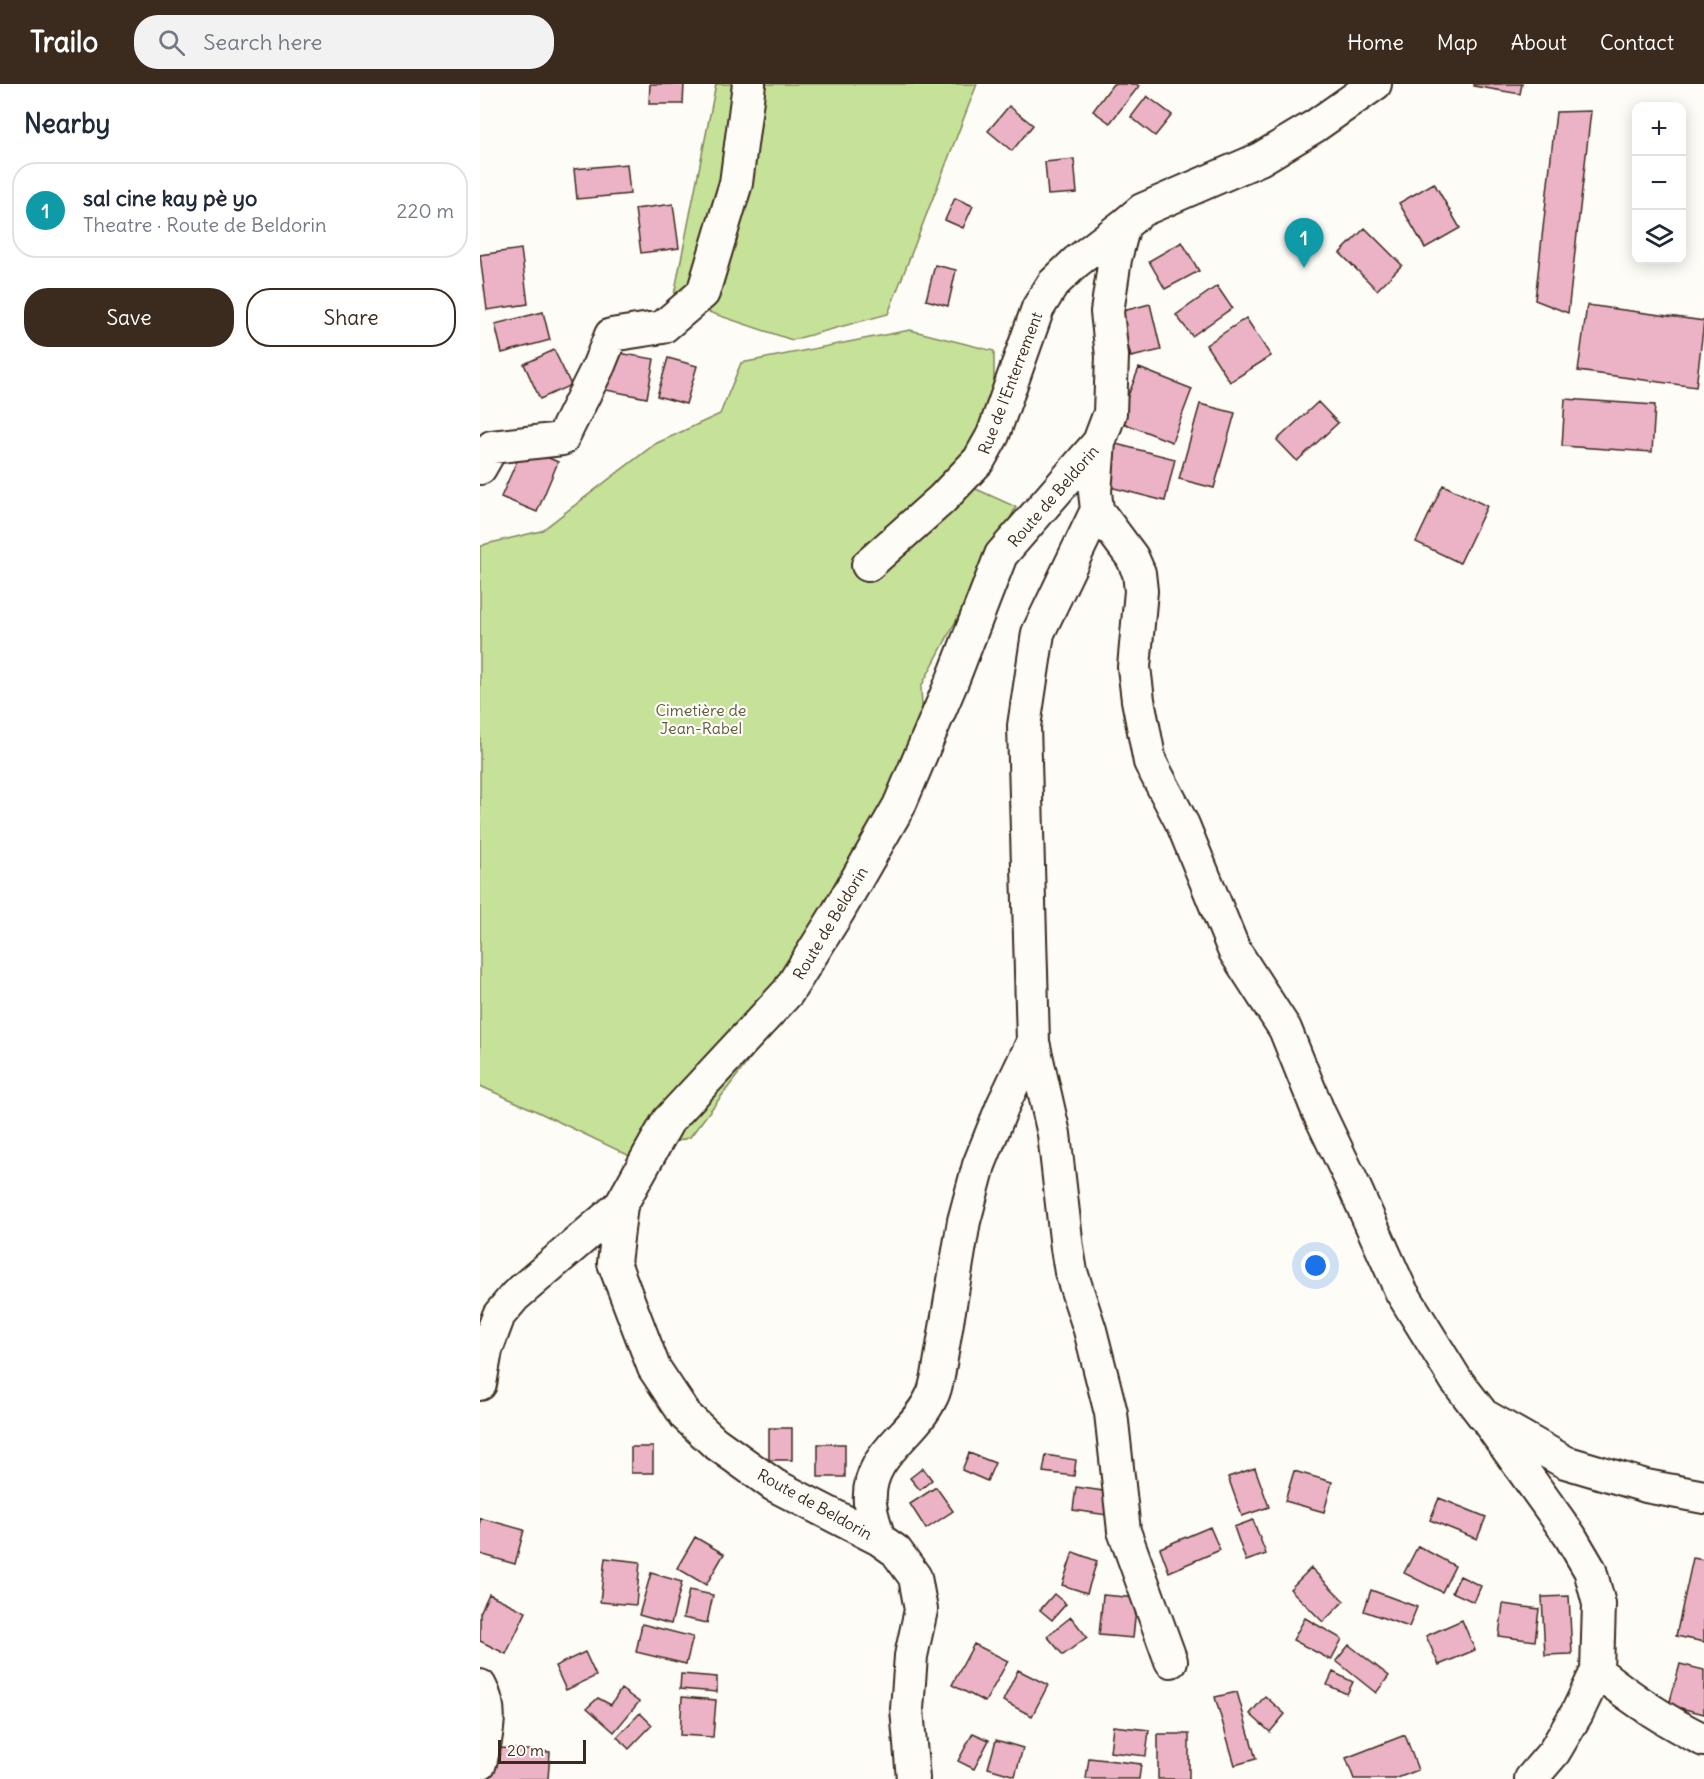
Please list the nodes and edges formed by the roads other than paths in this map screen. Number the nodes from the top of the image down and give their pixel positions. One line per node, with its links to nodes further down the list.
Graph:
1 (749, 84): 5 (street)
2 (1375, 84): 3 (street)
3 (1124, 225): 4 (street, Route de Beldorin); 7 (street, Rue de l'Enterrement)
4 (1099, 442): 6 (street); 9 (street, Route de Beldorin)
5 (480, 468)
6 (1097, 510): 8 (street); 12 (street)
7 (868, 565)
8 (1033, 1042): 14 (street); 15 (street)
9 (621, 1204): 10 (street); 14 (street, Route de Beldorin)
10 (483, 1348): 11 (street)
11 (480, 1384)
12 (1483, 1415): 13 (street); 16 (street)
13 (1704, 1497)
14 (879, 1539): 20 (street, Route de Beldorin)
15 (1171, 1661)
16 (1596, 1671): 18 (street); 21 (street)
17 (480, 1686): 19 (street)
18 (1704, 1740)
19 (480, 1763)
20 (913, 1779)
21 (1531, 1779)

